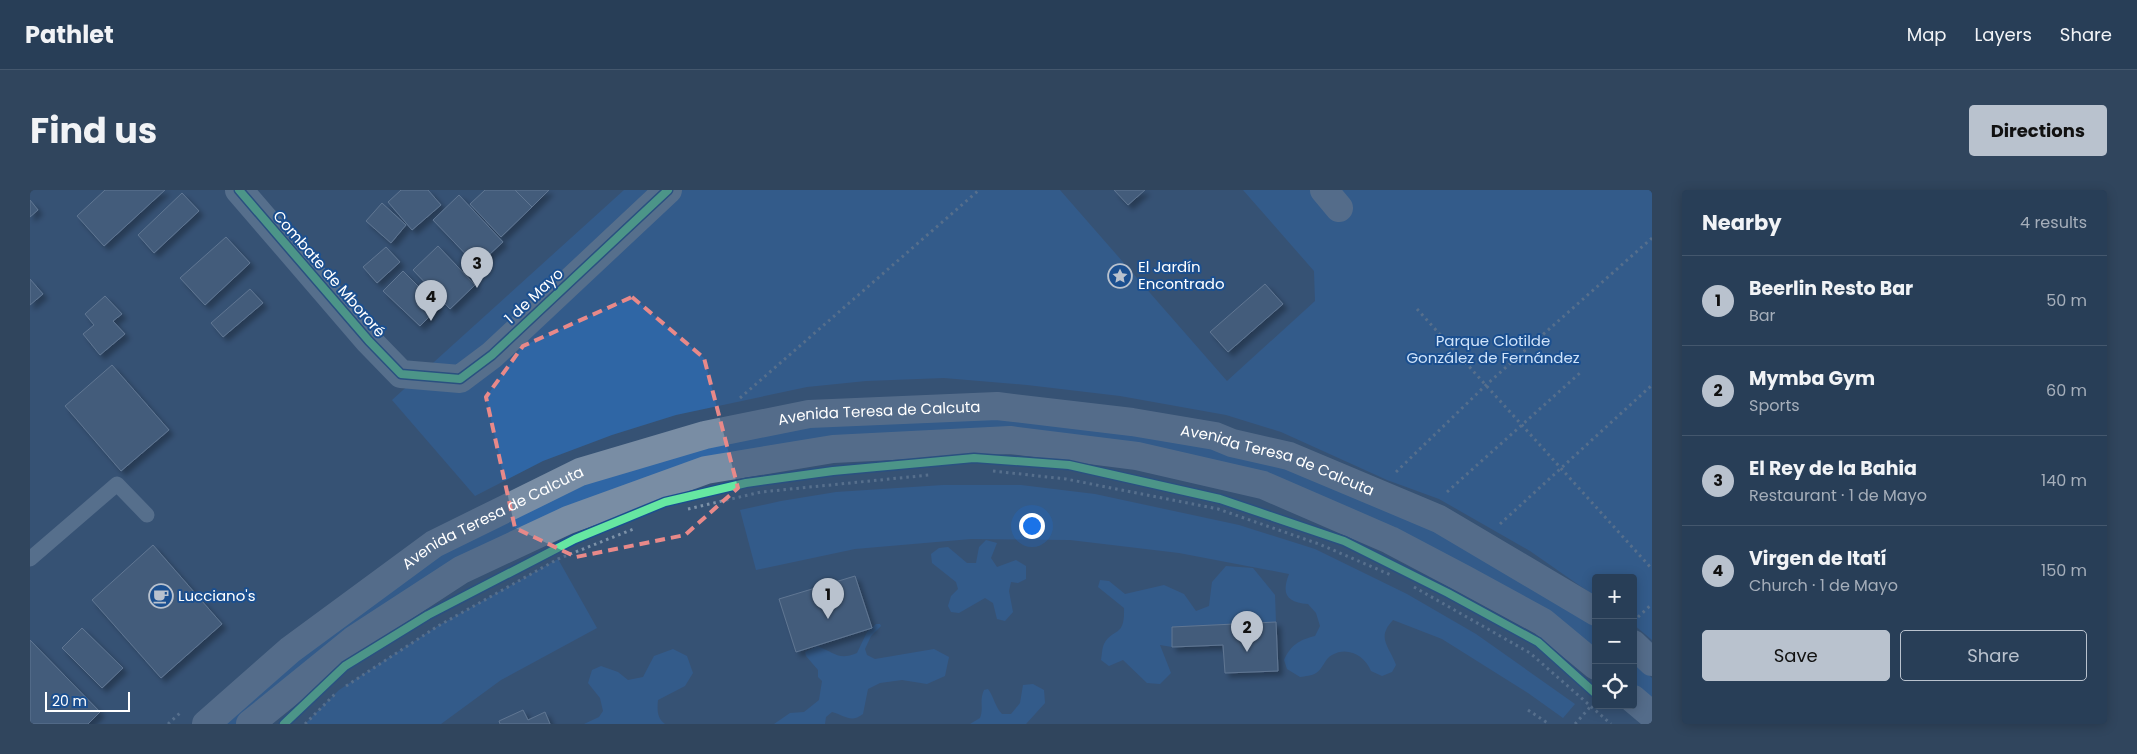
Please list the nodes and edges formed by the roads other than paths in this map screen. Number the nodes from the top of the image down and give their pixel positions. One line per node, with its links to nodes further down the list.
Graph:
1 (239, 190): 3 (street, Combate de Mbororé)
2 (668, 190): 3 (street, 1 de Mayo)
3 (401, 374)
4 (146, 516): 5 (lane)
5 (30, 560)
6 (1592, 610): 12 (main road, Avenida Teresa de Calcuta)
7 (1637, 648): 8 (main road)
8 (1652, 662)
9 (1594, 664): 13 (main road, Avenida Teresa de Calcuta)
10 (1637, 702): 11 (main road)
11 (1652, 715)
12 (206, 724)
13 (250, 724)

